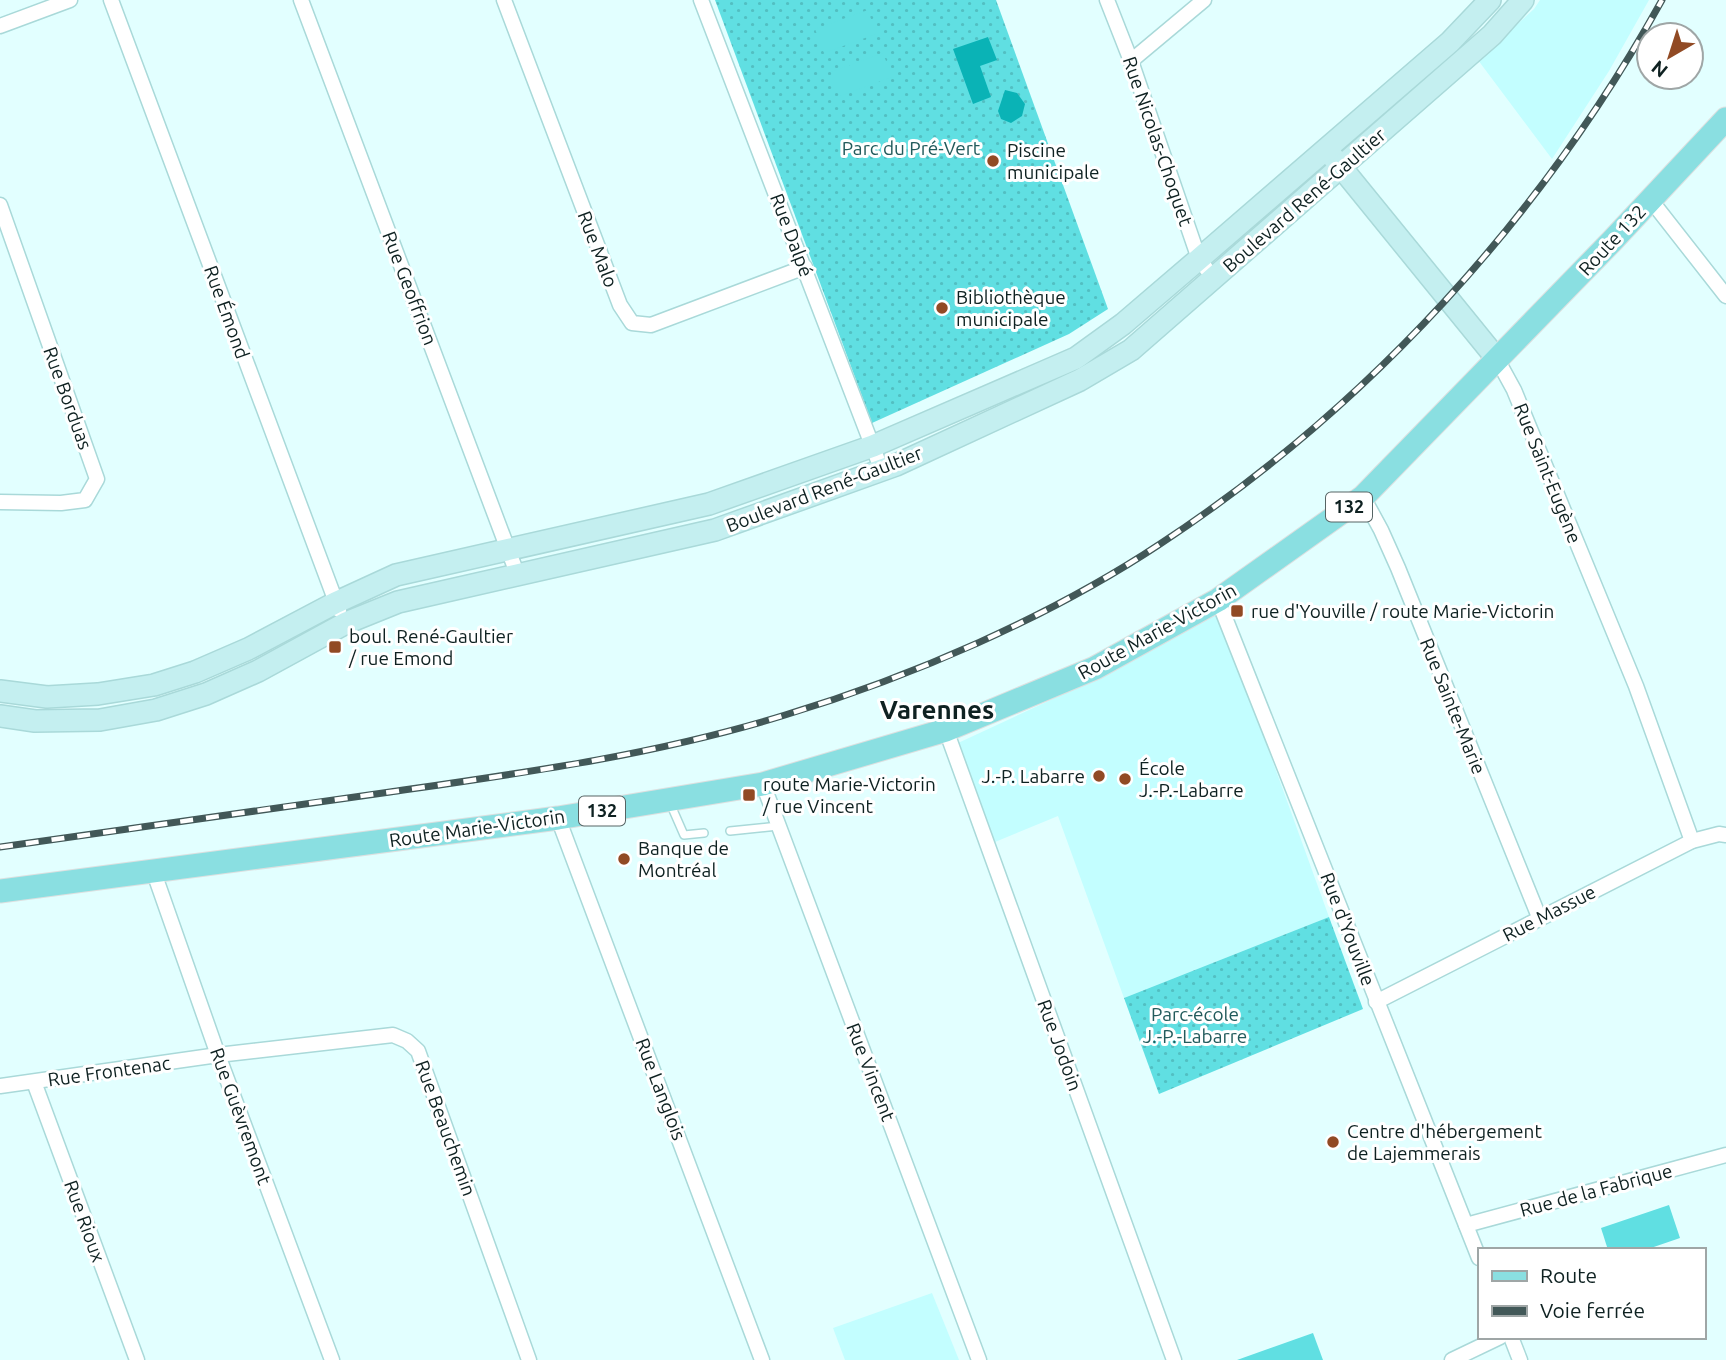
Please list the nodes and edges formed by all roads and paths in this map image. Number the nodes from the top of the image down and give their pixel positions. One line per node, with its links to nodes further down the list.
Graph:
1 (70, 0): 11 (street)
2 (111, 0): 33 (street, Rue Émond)
3 (301, 0): 30 (street, Rue Geoffrion)
4 (504, 0): 20 (street, Rue Malo)
5 (701, 0): 20 (street, Rue Dalpé)
6 (1107, 0): 13 (street, Rue Nicolas-Choquet)
7 (1203, 0): 13 (street)
8 (1490, 0): 10 (street, Boulevard René-Gaultier)
9 (1523, 0): 12 (street, Boulevard René-Gaultier)
10 (1474, 19): 12 (street); 15 (street, Boulevard René-Gaultier)
11 (0, 26)
12 (1492, 35): 16 (street, Boulevard René-Gaultier)
13 (1131, 61): 19 (street, Rue Nicolas-Choquet)
14 (1726, 120): 17 (main road, Route 132 / 132)
15 (1326, 149): 16 (street, Rue Saint-Eugène); 19 (street, Boulevard René-Gaultier)
16 (1341, 166): 21 (street, Boulevard René-Gaultier); 24 (street, Rue Saint-Eugène)
17 (1650, 199): 22 (street); 24 (main road, Route 132 / 132)
18 (1, 212): 29 (street, Rue Borduas)
19 (1199, 260): 21 (street, Rue Nicolas-Choquet); 23 (street, Boulevard René-Gaultier)
20 (805, 267): 26 (street, Rue Dalpé)
21 (1214, 279): 25 (street, Boulevard René-Gaultier)
22 (1726, 296)
23 (1076, 358): 25 (street); 26 (street, Boulevard René-Gaultier)
24 (1497, 359): 28 (main road, Route Marie-Victorin / 132); 45 (street, Rue Saint-Eugène)
25 (1086, 377): 27 (street, Boulevard René-Gaultier)
26 (873, 446): 27 (street, Rue Dalpé); 30 (street, Boulevard René-Gaultier)
27 (882, 471): 31 (street, Boulevard René-Gaultier)
28 (1363, 497): 32 (main road, Route Marie-Victorin / 132); 48 (street, Rue Sainte-Marie)
29 (0, 503)
30 (509, 551): 31 (street, Rue Geoffrion); 33 (street, Boulevard René-Gaultier)
31 (518, 576): 34 (street, Boulevard René-Gaultier)
32 (1218, 600): 37 (main road, Route Marie-Victorin / 132); 49 (street, Rue d'Youville)
33 (335, 603): 34 (street, Rue Émond); 35 (street, Boulevard René-Gaultier)
34 (346, 624): 36 (street, Boulevard René-Gaultier)
35 (0, 691)
36 (0, 716)
37 (946, 730): 38 (main road, Route Marie-Victorin / 132); 63 (street, Rue Jodoin)
38 (763, 784): 39 (main road, Route Marie-Victorin / 132); 41 (street, Rue Vincent)
39 (668, 799): 40 (main road, Route Marie-Victorin / 132); 43 (lane)
40 (558, 818): 46 (main road, Route Marie-Victorin / 132); 61 (street, Rue Langlois)
41 (779, 826): 42 (lane); 62 (street, Rue Vincent)
42 (730, 831)
43 (704, 833)
44 (1726, 835): 45 (street, Rue Massue)
45 (1692, 841): 48 (street, Rue Massue)
46 (153, 870): 47 (main road, Route Marie-Victorin / 132); 50 (street, Rue Guèvremont)
47 (0, 891)
48 (1539, 917): 49 (street, Rue Massue)
49 (1376, 1002): 54 (street, Rue d'Youville)
50 (218, 1055): 51 (street, Rue Frontenac); 59 (street, Rue Guèvremont); 60 (street, Rue Beauchemin)
51 (34, 1082): 52 (street, Rue Frontenac); 58 (street, Rue Rioux)
52 (0, 1086)
53 (1726, 1155): 54 (street, Rue de la Fabrique)
54 (1466, 1225): 55 (street, Rue d'Youville)
55 (1478, 1255)
56 (1496, 1339): 64 (street)
57 (1512, 1339): 65 (street)
58 (137, 1360)
59 (332, 1360)
60 (529, 1360)
61 (762, 1360)
62 (979, 1360)
63 (1174, 1360)
64 (1452, 1360)
65 (1520, 1360)

